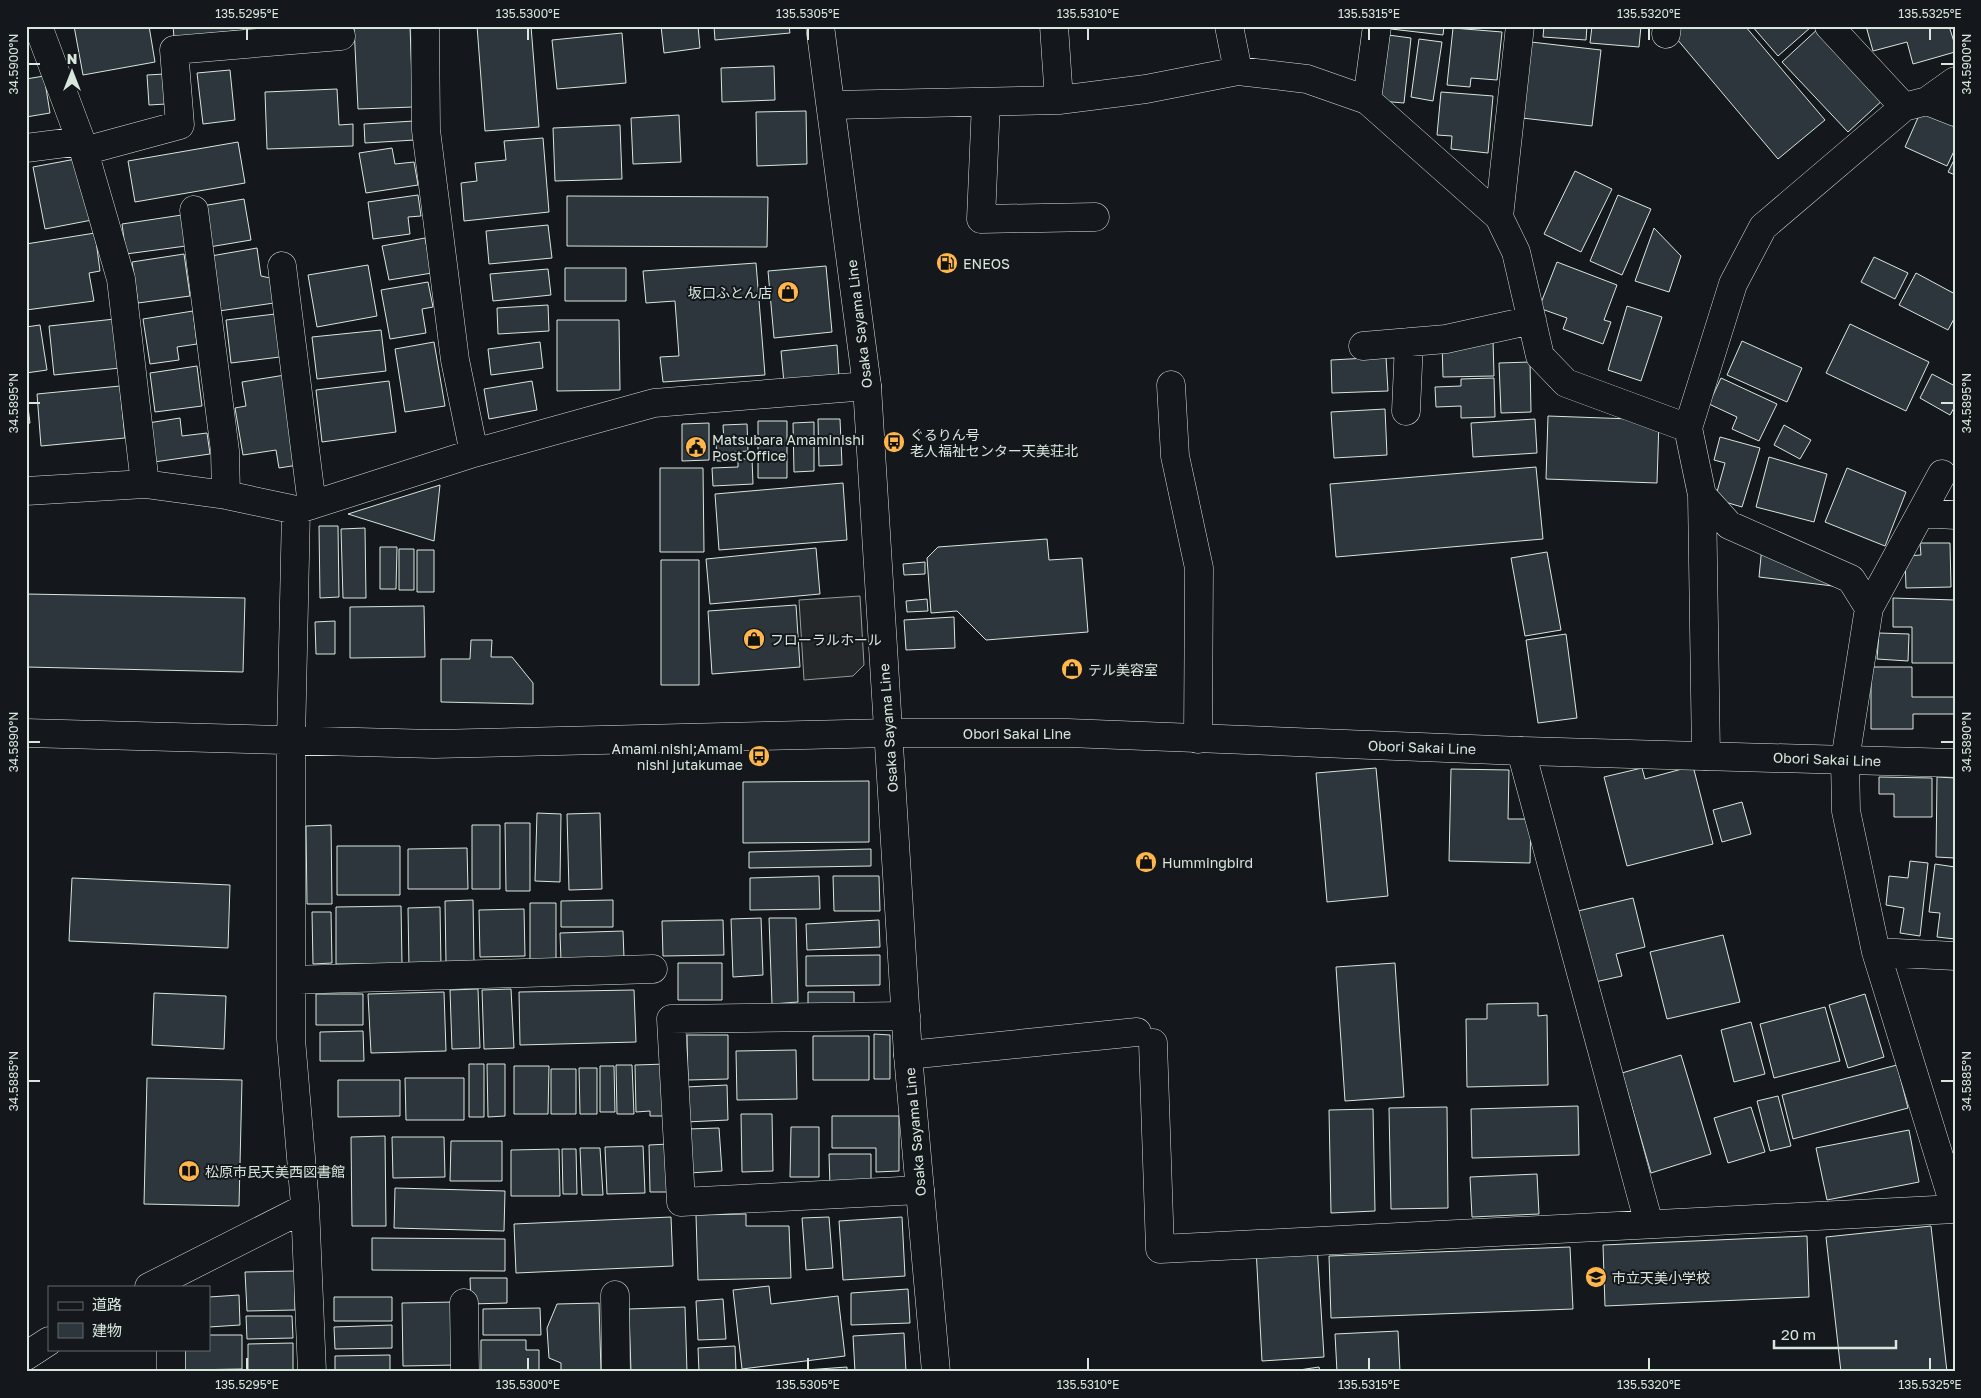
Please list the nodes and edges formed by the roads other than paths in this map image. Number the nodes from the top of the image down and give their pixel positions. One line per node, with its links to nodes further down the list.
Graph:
1 (38, 26): 18 (street)
2 (424, 26): 31 (street)
3 (820, 26): 16 (street, Osaka Sayama Line)
4 (1054, 26): 12 (street)
5 (1229, 26): 10 (street)
6 (1377, 26): 13 (street)
7 (1520, 26): 22 (street)
8 (1829, 26): 15 (street)
9 (341, 36): 18 (street)
10 (1238, 71): 12 (street); 13 (street)
11 (1955, 81): 15 (street)
12 (1059, 100): 14 (street)
13 (1367, 100): 22 (street)
14 (986, 102): 16 (street); 21 (street)
15 (1916, 104): 17 (street); 30 (street)
16 (832, 105): 28 (street, Osaka Sayama Line)
17 (1955, 112)
18 (83, 146): 19 (street); 33 (street)
19 (26, 148)
20 (194, 210): 36 (street)
21 (1095, 216)
22 (1499, 216): 24 (street)
23 (282, 266): 37 (street)
24 (1532, 320): 25 (street); 30 (street)
25 (1409, 342): 26 (street); 29 (street)
26 (1363, 346)
27 (1171, 385): 43 (street)
28 (868, 386): 31 (street); 42 (street, Osaka Sayama Line)
29 (1406, 411)
30 (1688, 428): 35 (street)
31 (474, 452): 37 (street)
32 (1942, 474): 38 (street)
33 (144, 484): 34 (street); 36 (street)
34 (26, 491)
35 (1702, 494): 40 (street); 46 (street)
36 (226, 495): 37 (street)
37 (304, 507): 44 (street)
38 (1921, 513): 39 (street); 40 (street)
39 (1955, 515)
40 (1868, 608): 47 (street)
41 (26, 732): 44 (street, Obori Sakai Line)
42 (889, 733): 43 (street, Obori Sakai Line); 44 (street, Obori Sakai Line); 53 (street, Osaka Sayama Line)
43 (1198, 739): 45 (street, Obori Sakai Line)
44 (291, 741): 52 (street)
45 (1521, 751): 46 (street, Obori Sakai Line); 58 (street)
46 (1706, 756): 47 (street, Obori Sakai Line)
47 (1845, 760): 48 (street, Obori Sakai Line); 49 (street)
48 (1955, 763)
49 (1876, 952): 50 (street); 57 (street)
50 (1955, 956)
51 (653, 969): 52 (street)
52 (292, 980): 56 (street)
53 (906, 1016): 54 (street, Osaka Sayama Line); 55 (street)
54 (908, 1055): 55 (street, Osaka Sayama Line); 58 (street)
55 (920, 1190): 69 (street, Osaka Sayama Line)
56 (306, 1208): 59 (street); 66 (street)
57 (1955, 1208): 58 (street)
58 (1649, 1224)
59 (162, 1283)
60 (614, 1295): 68 (street)
61 (464, 1303): 67 (street)
62 (48, 1342): 64 (street)
63 (171, 1350): 65 (street)
64 (26, 1356)
65 (171, 1372)
66 (312, 1372)
67 (465, 1372)
68 (616, 1372)
69 (936, 1372)

